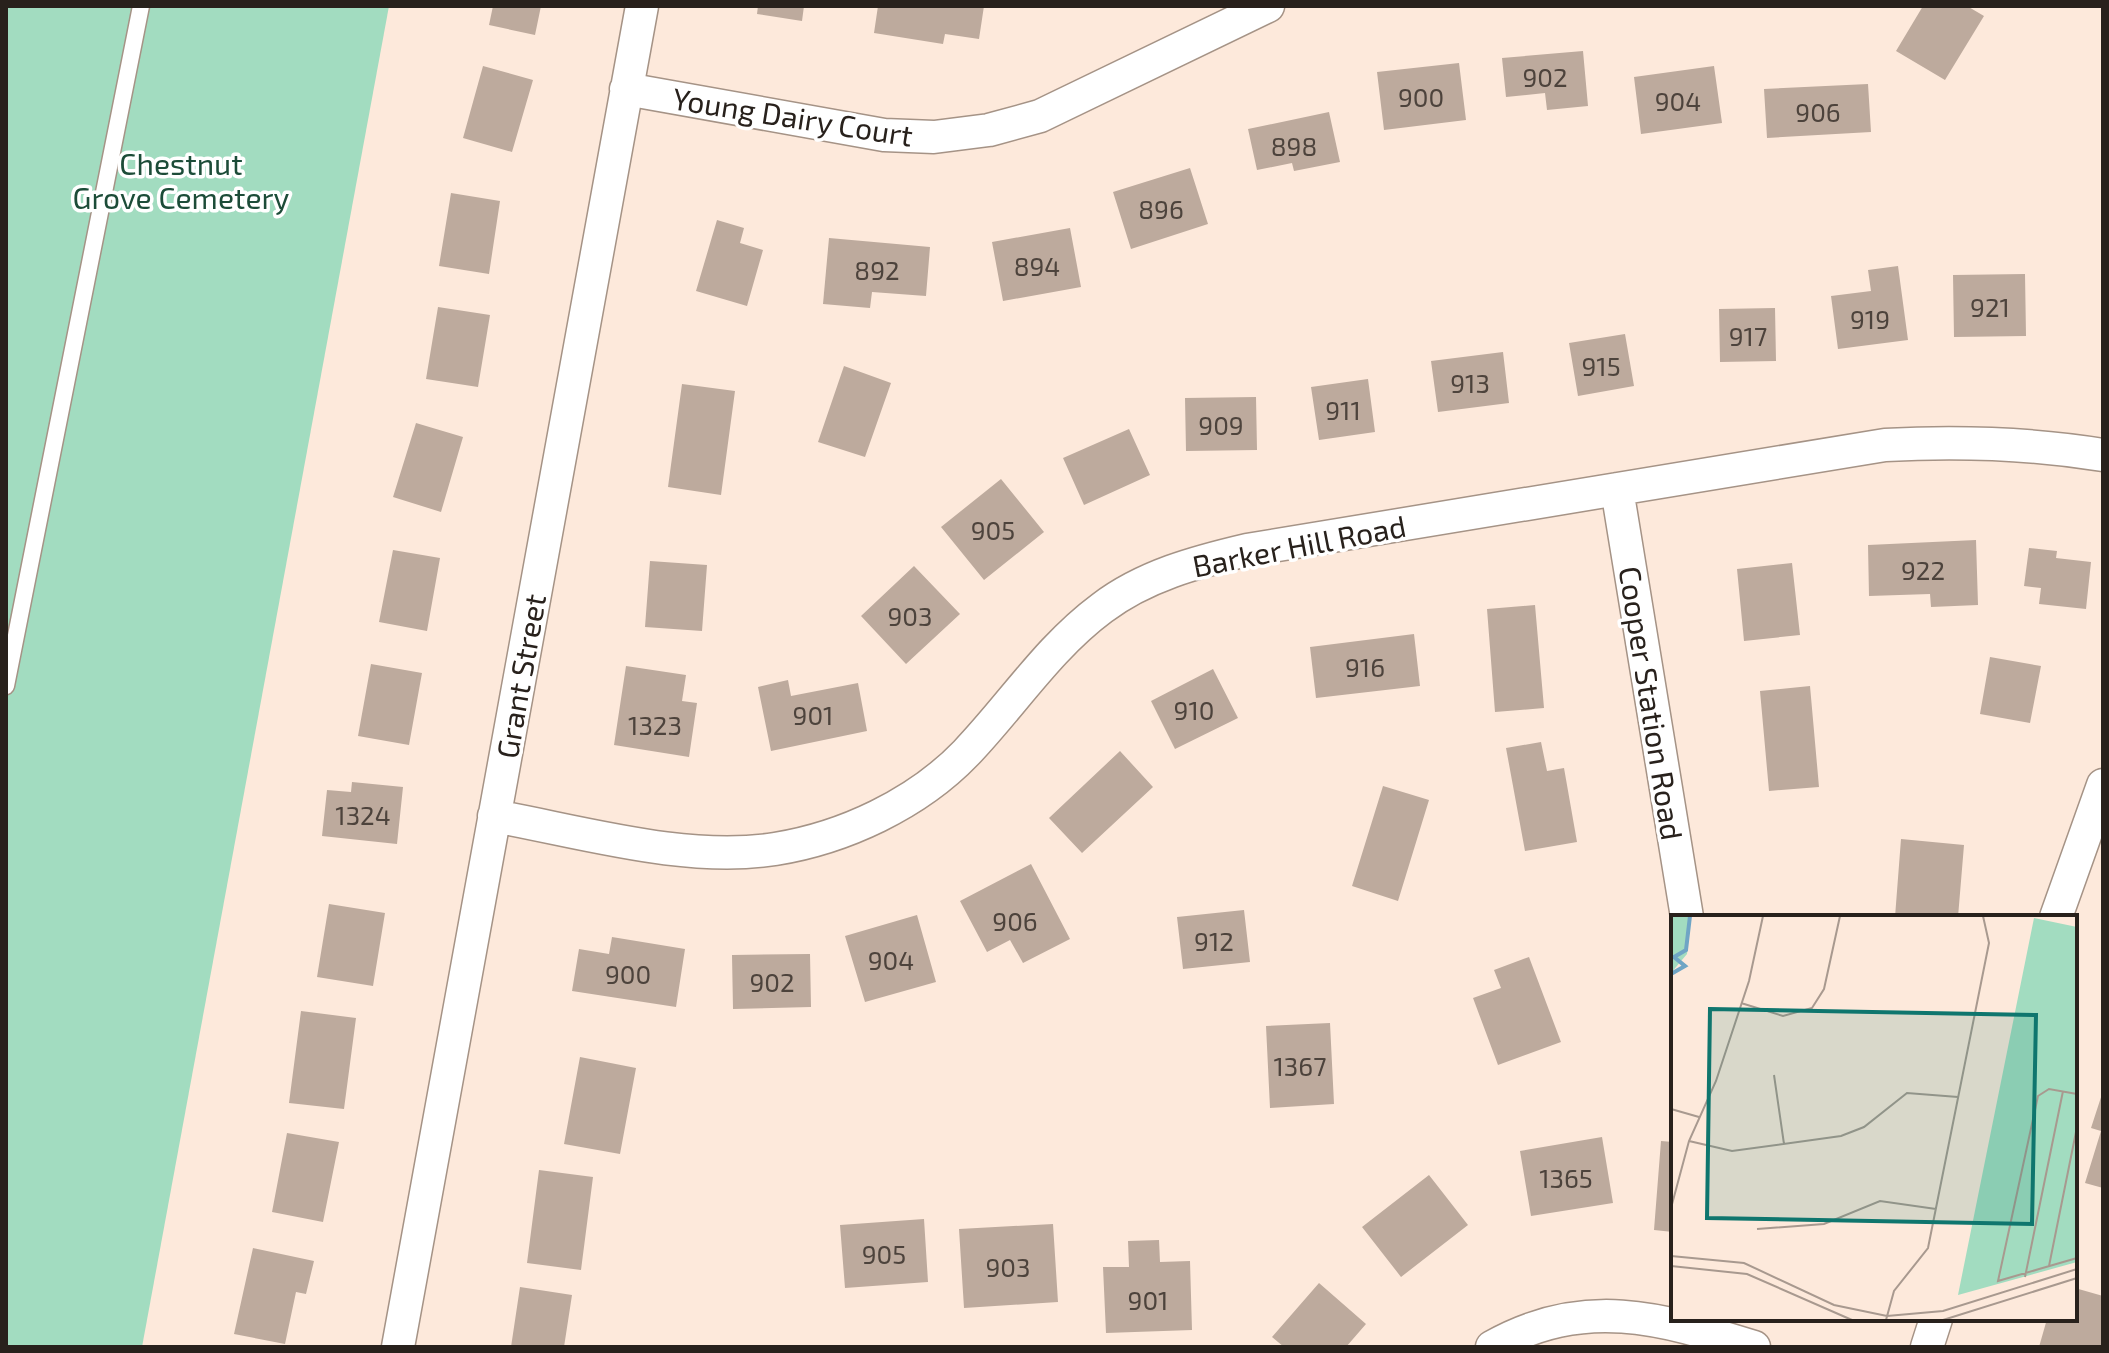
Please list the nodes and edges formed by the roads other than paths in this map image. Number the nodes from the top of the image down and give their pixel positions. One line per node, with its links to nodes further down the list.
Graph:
1 (141, 6): 7 (lane)
2 (642, 6): 4 (street, Grant Street)
3 (1268, 6): 4 (street, Young Dairy Court)
4 (626, 89): 9 (street, Grant Street)
5 (2103, 455): 6 (street, Barker Hill Road)
6 (1617, 489): 9 (street, Barker Hill Road); 10 (street, Cooper Station Road)
7 (6, 686)
8 (2103, 785): 11 (street)
9 (494, 816): 13 (street, Grant Street)
10 (1687, 915)
11 (2057, 915)
12 (1935, 1321): 16 (street)
13 (398, 1347)
14 (1492, 1347): 15 (street)
15 (1754, 1347)
16 (1927, 1347)

